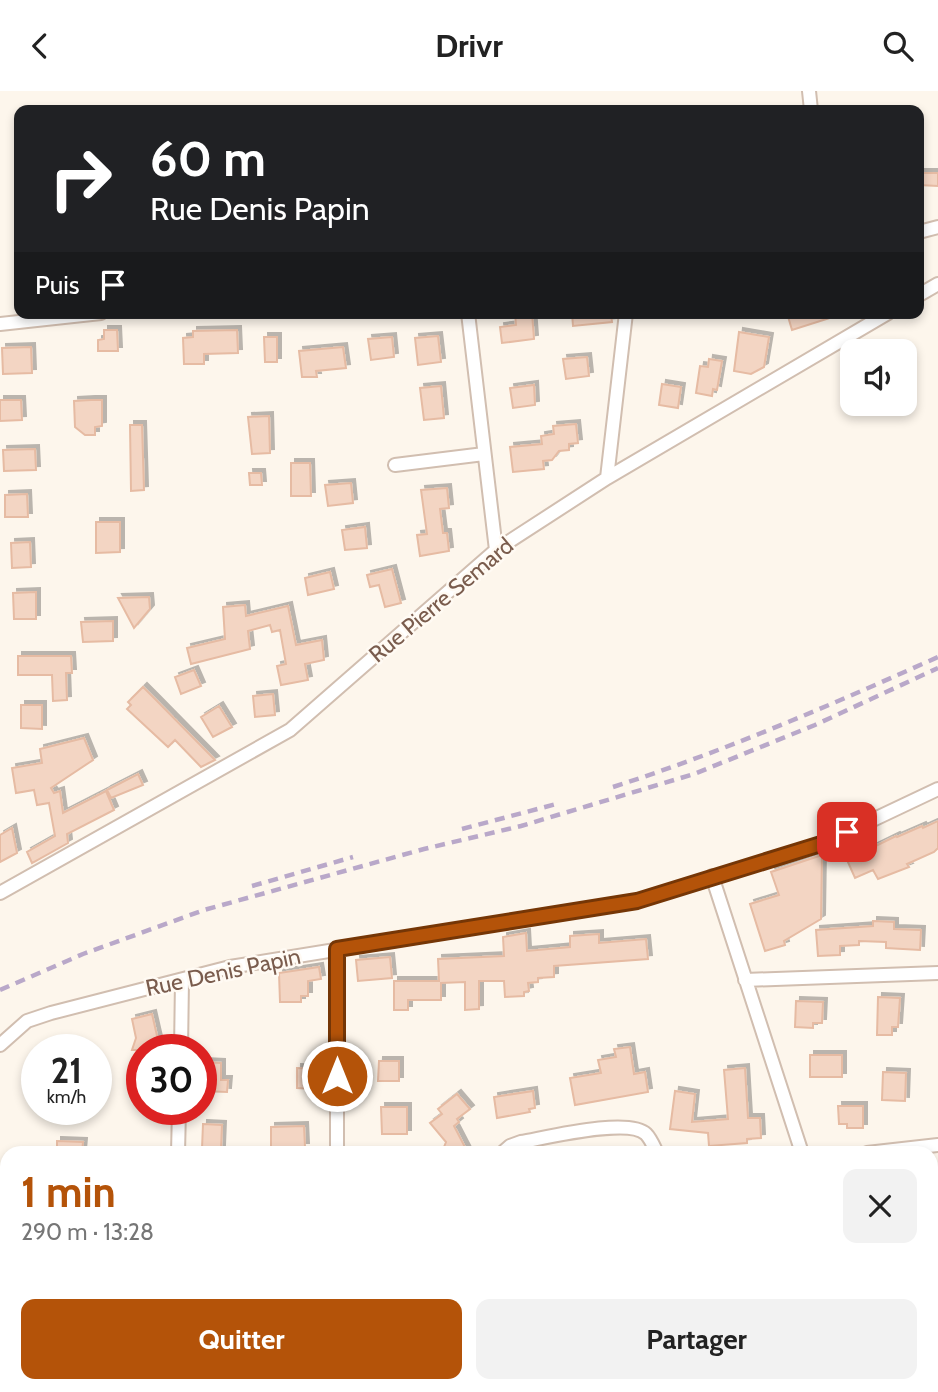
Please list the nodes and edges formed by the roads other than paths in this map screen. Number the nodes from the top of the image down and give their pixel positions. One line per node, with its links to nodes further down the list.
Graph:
1 (46, 319): 5 (street)
2 (469, 319): 6 (street)
3 (625, 319): 8 (street)
4 (878, 319): 8 (street, Rue Pierre Semard)
5 (0, 324)
6 (484, 454): 7 (street); 9 (street)
7 (395, 465)
8 (607, 478): 9 (street, Rue Pierre Semard)
9 (496, 550): 12 (street, Rue Pierre Semard)
10 (938, 789): 11 (street, Rue Denis Papin)
11 (712, 876): 13 (street, Rue Denis Papin); 16 (street)
12 (0, 893)
13 (337, 949): 15 (street, Rue Denis Papin); 21 (street)
14 (938, 973): 16 (street)
15 (182, 980): 17 (street); 18 (street, Rue Denis Papin)
16 (746, 980): 24 (street)
17 (181, 1034)
18 (0, 1045)
19 (179, 1125): 20 (street)
20 (178, 1146)
21 (337, 1146)
22 (510, 1146): 23 (street)
23 (653, 1146)
24 (800, 1146)

